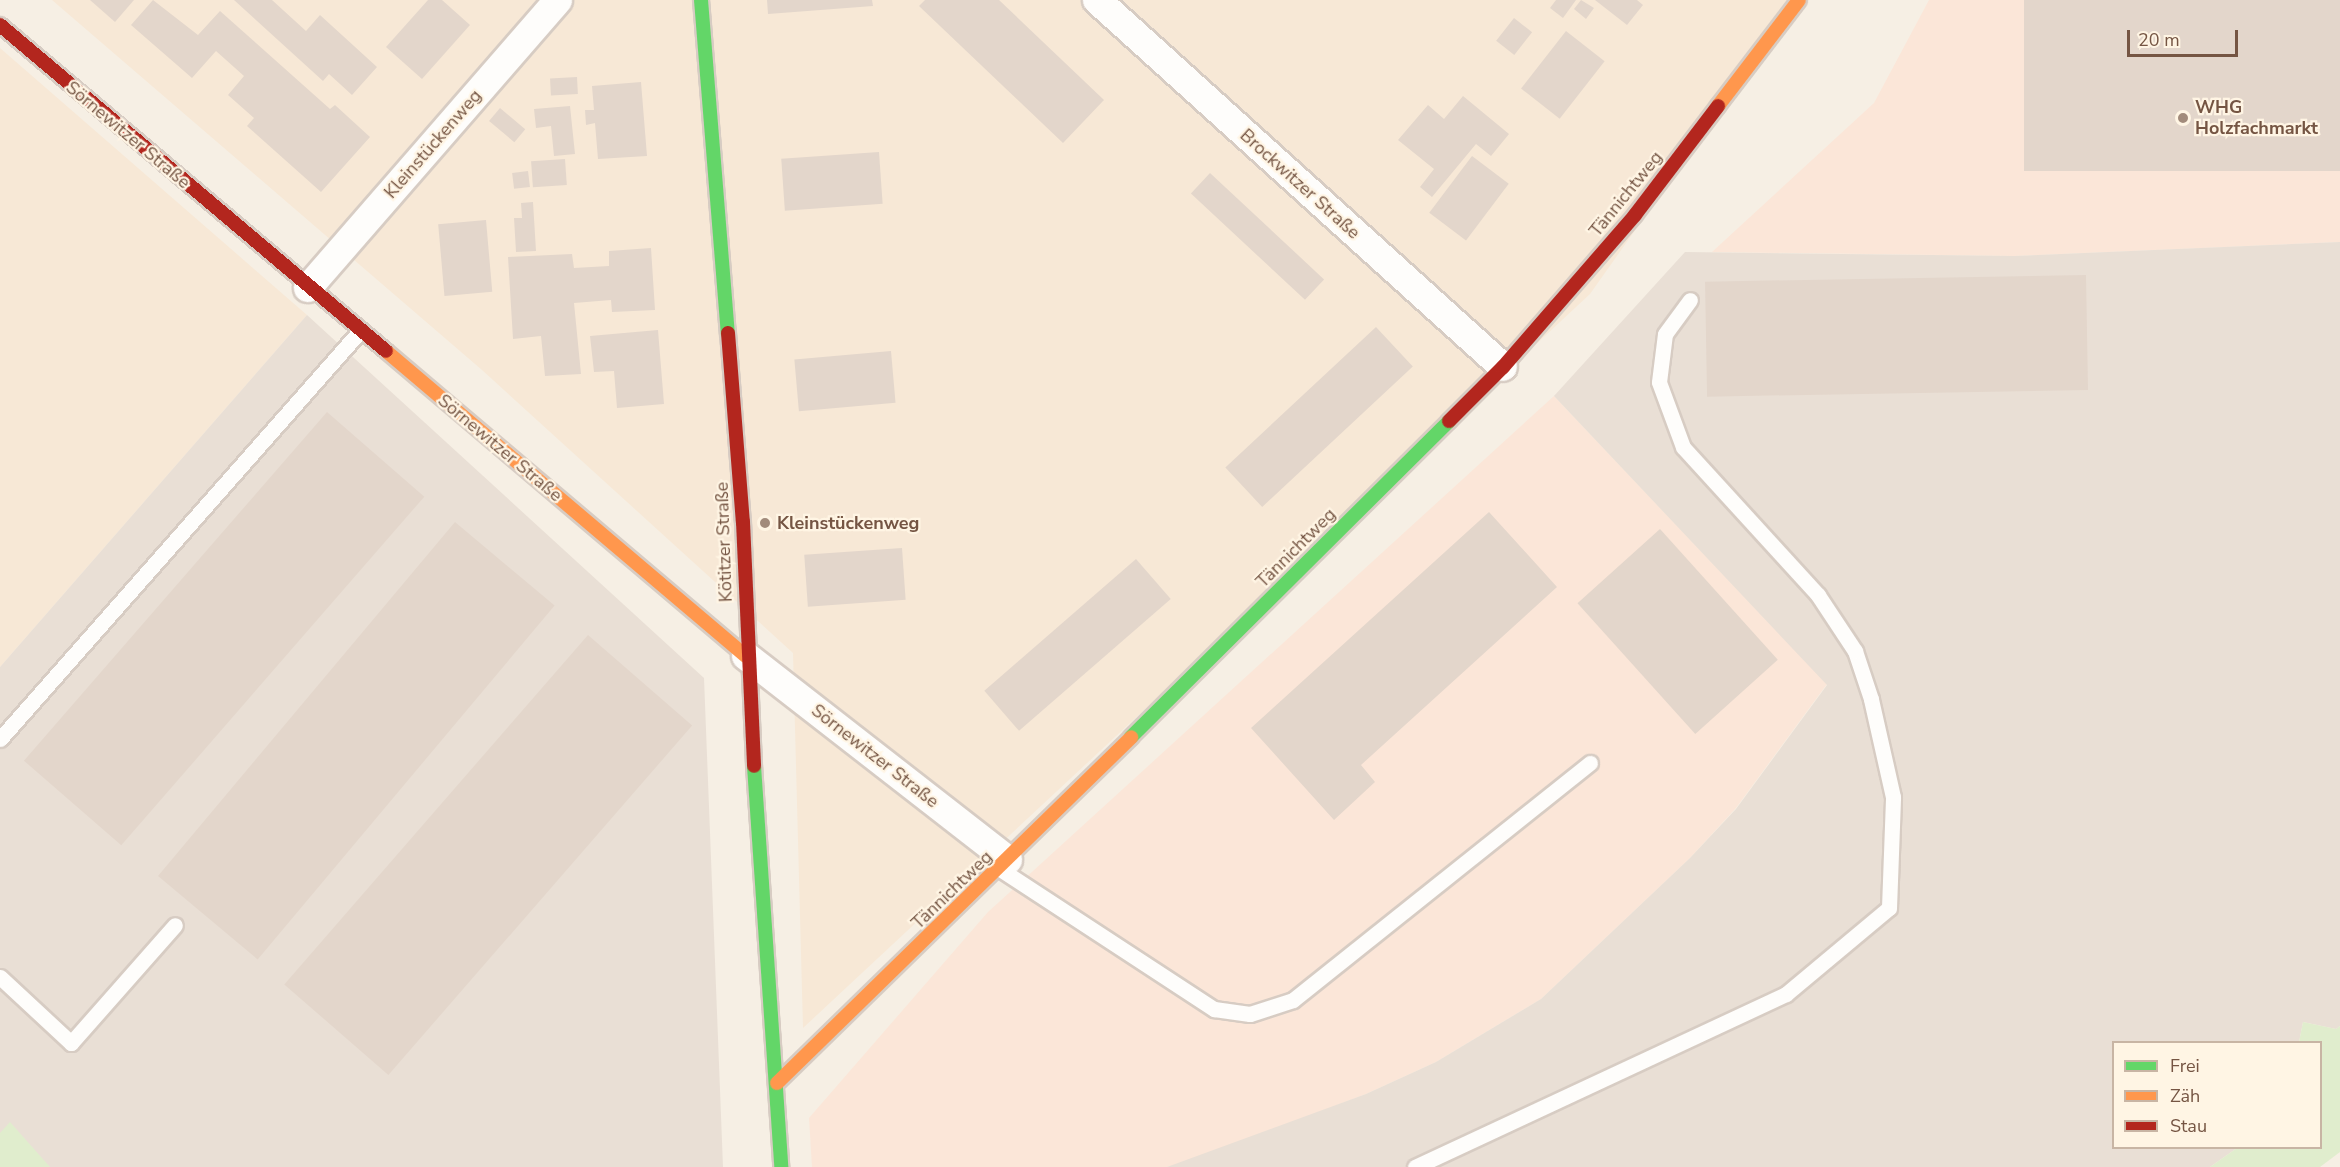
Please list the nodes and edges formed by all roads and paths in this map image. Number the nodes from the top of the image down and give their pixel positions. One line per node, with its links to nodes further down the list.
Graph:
1 (558, 0): 6 (street, Kleinstückenweg)
2 (700, 0): 10 (street, Kötitzer Straße)
3 (1098, 0): 9 (street, Brockwitzer Straße)
4 (1799, 0): 9 (street, Tännichtweg)
5 (0, 25): 6 (street, Sörnewitzer Straße)
6 (308, 288): 8 (street, Sörnewitzer Straße)
7 (1690, 300): 18 (lane)
8 (360, 331): 10 (street, Sörnewitzer Straße); 11 (lane)
9 (1503, 367): 13 (street, Tännichtweg)
10 (746, 656): 13 (street, Sörnewitzer Straße); 16 (street, Kötitzer Straße)
11 (0, 740)
12 (1590, 763): 13 (lane)
13 (1004, 864): 16 (street, Tännichtweg)
14 (175, 926): 15 (lane)
15 (0, 976)
16 (777, 1083): 17 (street, Kötitzer Straße)
17 (781, 1167)
18 (1415, 1167)

